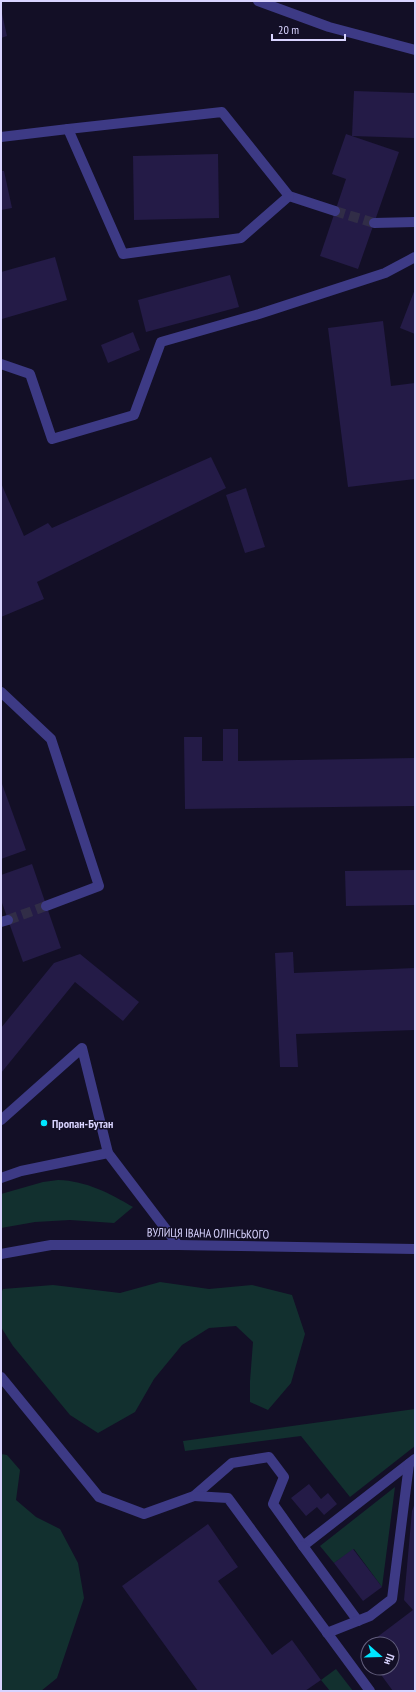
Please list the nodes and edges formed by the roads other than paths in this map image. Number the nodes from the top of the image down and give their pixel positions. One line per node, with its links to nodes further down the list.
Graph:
1 (258, 1): 2 (street)
2 (415, 50)
3 (68, 129): 4 (street); 5 (street); 5 (street)
4 (1, 136)
5 (289, 196): 6 (street)
6 (335, 211)
7 (415, 222): 8 (street)
8 (374, 223)
9 (415, 257): 10 (street)
10 (1, 364)
11 (1, 692): 12 (street)
12 (46, 906)
13 (1, 1120): 14 (street)
14 (108, 1153): 15 (street); 16 (street)
15 (1, 1178)
16 (178, 1245): 17 (street, ВУЛИЦЯ ІВАНА ОЛІНСЬКОГО); 18 (street, ВУЛИЦЯ ІВАНА ОЛІНСЬКОГО)
17 (415, 1249)
18 (1, 1254)
19 (1, 1377): 21 (street)
20 (412, 1462): 22 (street); 23 (street)
21 (194, 1496): 22 (street); 24 (street)
22 (303, 1546): 23 (street)
23 (358, 1621): 24 (street)
24 (327, 1633): 25 (street)
25 (370, 1691)

